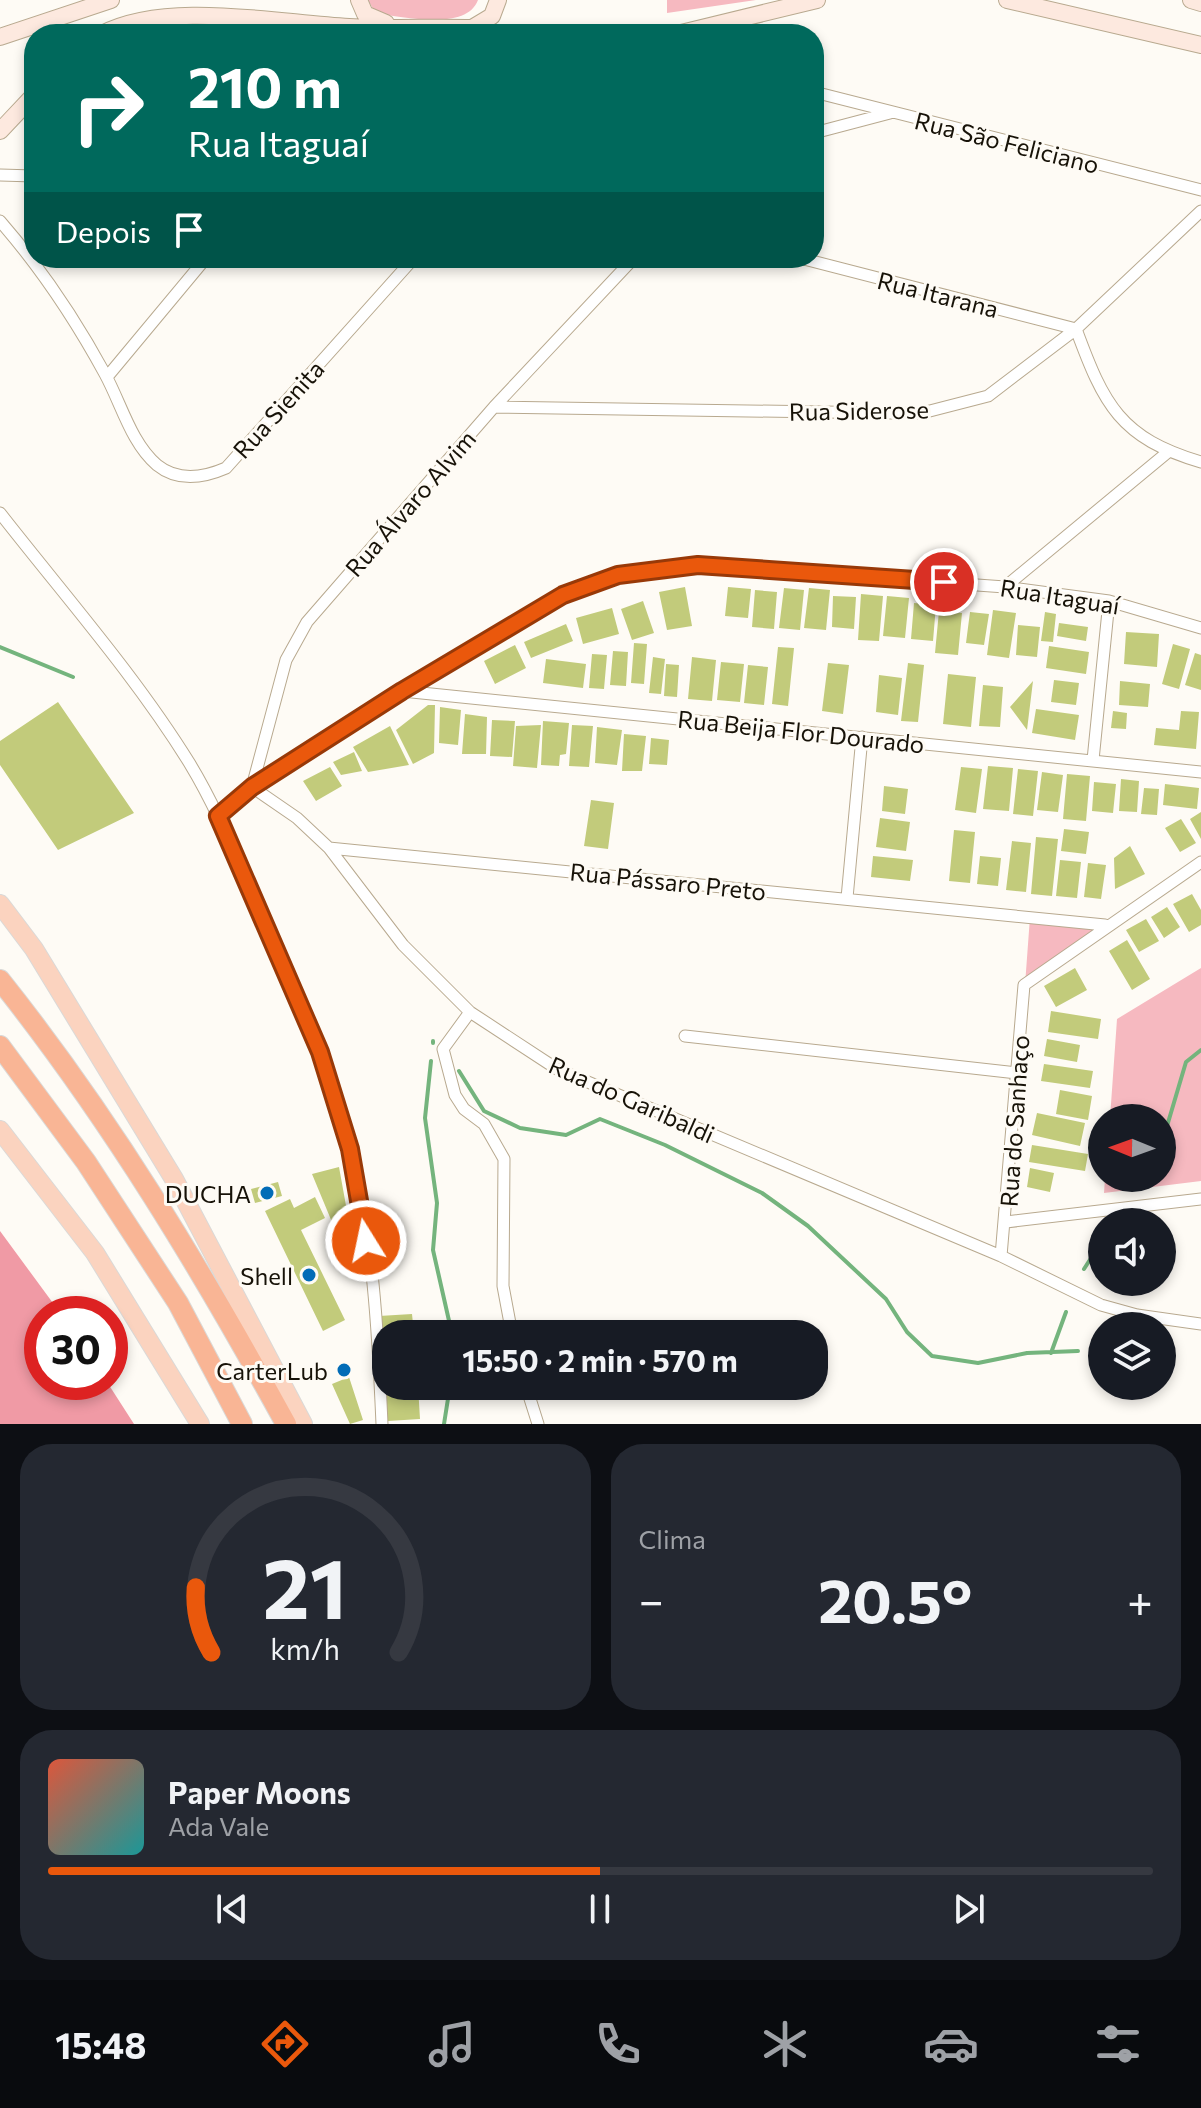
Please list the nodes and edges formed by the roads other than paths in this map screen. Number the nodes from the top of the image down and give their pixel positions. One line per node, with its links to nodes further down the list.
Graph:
1 (111, 0): 8 (street)
2 (359, 0): 11 (street)
3 (498, 0): 12 (street)
4 (817, 0): 13 (street)
5 (1007, 0): 16 (street)
6 (1191, 0): 7 (street)
7 (1201, 3)
8 (39, 24)
9 (118, 24): 10 (street)
10 (314, 24)
11 (387, 24)
12 (486, 24)
13 (718, 24)
14 (24, 29): 15 (street)
15 (0, 37)
16 (1201, 45)
17 (824, 95): 19 (street, Rua São Feliciano)
18 (24, 106): 21 (street)
19 (891, 113): 20 (street); 24 (street, Rua São Feliciano)
20 (824, 130)
21 (0, 131)
22 (0, 175): 23 (street)
23 (24, 176)
24 (1201, 190)
25 (1201, 211): 33 (street, Rua Siderose)
26 (0, 221): 27 (street, Rua Sienita)
27 (24, 253)
28 (824, 264): 33 (street, Rua Itarana)
29 (35, 268): 34 (street, Rua Sienita)
30 (198, 268): 34 (street)
31 (405, 268): 34 (street, Rua Sienita)
32 (625, 268): 35 (street, Rua Álvaro Alvim)
33 (1076, 329): 35 (street, Rua Siderose); 36 (street)
34 (107, 377)
35 (494, 407): 46 (street, Rua Álvaro Alvim)
36 (1168, 452): 37 (street); 39 (street)
37 (1201, 462)
38 (0, 513): 47 (street)
39 (1005, 587): 40 (street, Rua Itaguaí); 42 (street, Rua Itaguaí)
40 (1109, 601): 41 (street, Rua Itaguaí); 44 (street)
41 (1201, 628)
42 (402, 691): 43 (street, Rua Beija Flor Dourado); 46 (street, Rua Itaguaí)
43 (862, 737): 44 (street, Rua Beija Flor Dourado); 50 (street)
44 (1093, 760): 45 (street, Rua Beija Flor Dourado)
45 (1201, 772)
46 (252, 787): 47 (street, Rua Itaguaí); 48 (street)
47 (218, 816): 69 (street)
48 (329, 848): 50 (street, Rua Pássaro Preto); 54 (street, Rua do Garibaldi)
49 (1201, 862): 52 (street)
50 (847, 898): 52 (street, Rua Pássaro Preto)
51 (0, 904): 68 (main road)
52 (1105, 925): 57 (street, Rua do Sanhaço)
53 (0, 980): 67 (highway)
54 (470, 1012): 61 (street, Rua do Garibaldi); 62 (street)
55 (685, 1036): 57 (street)
56 (0, 1046): 66 (highway)
57 (1017, 1073): 60 (street, Rua do Sanhaço)
58 (0, 1130): 65 (main road)
59 (1201, 1199): 60 (street)
60 (1006, 1222): 61 (street, Rua do Sanhaço)
61 (1001, 1256): 63 (street, Rua do Garibaldi)
62 (509, 1320)
63 (1201, 1324)
64 (530, 1400): 70 (street)
65 (200, 1424)
66 (242, 1424)
67 (286, 1424)
68 (303, 1424)
69 (382, 1424)
70 (538, 1424)

